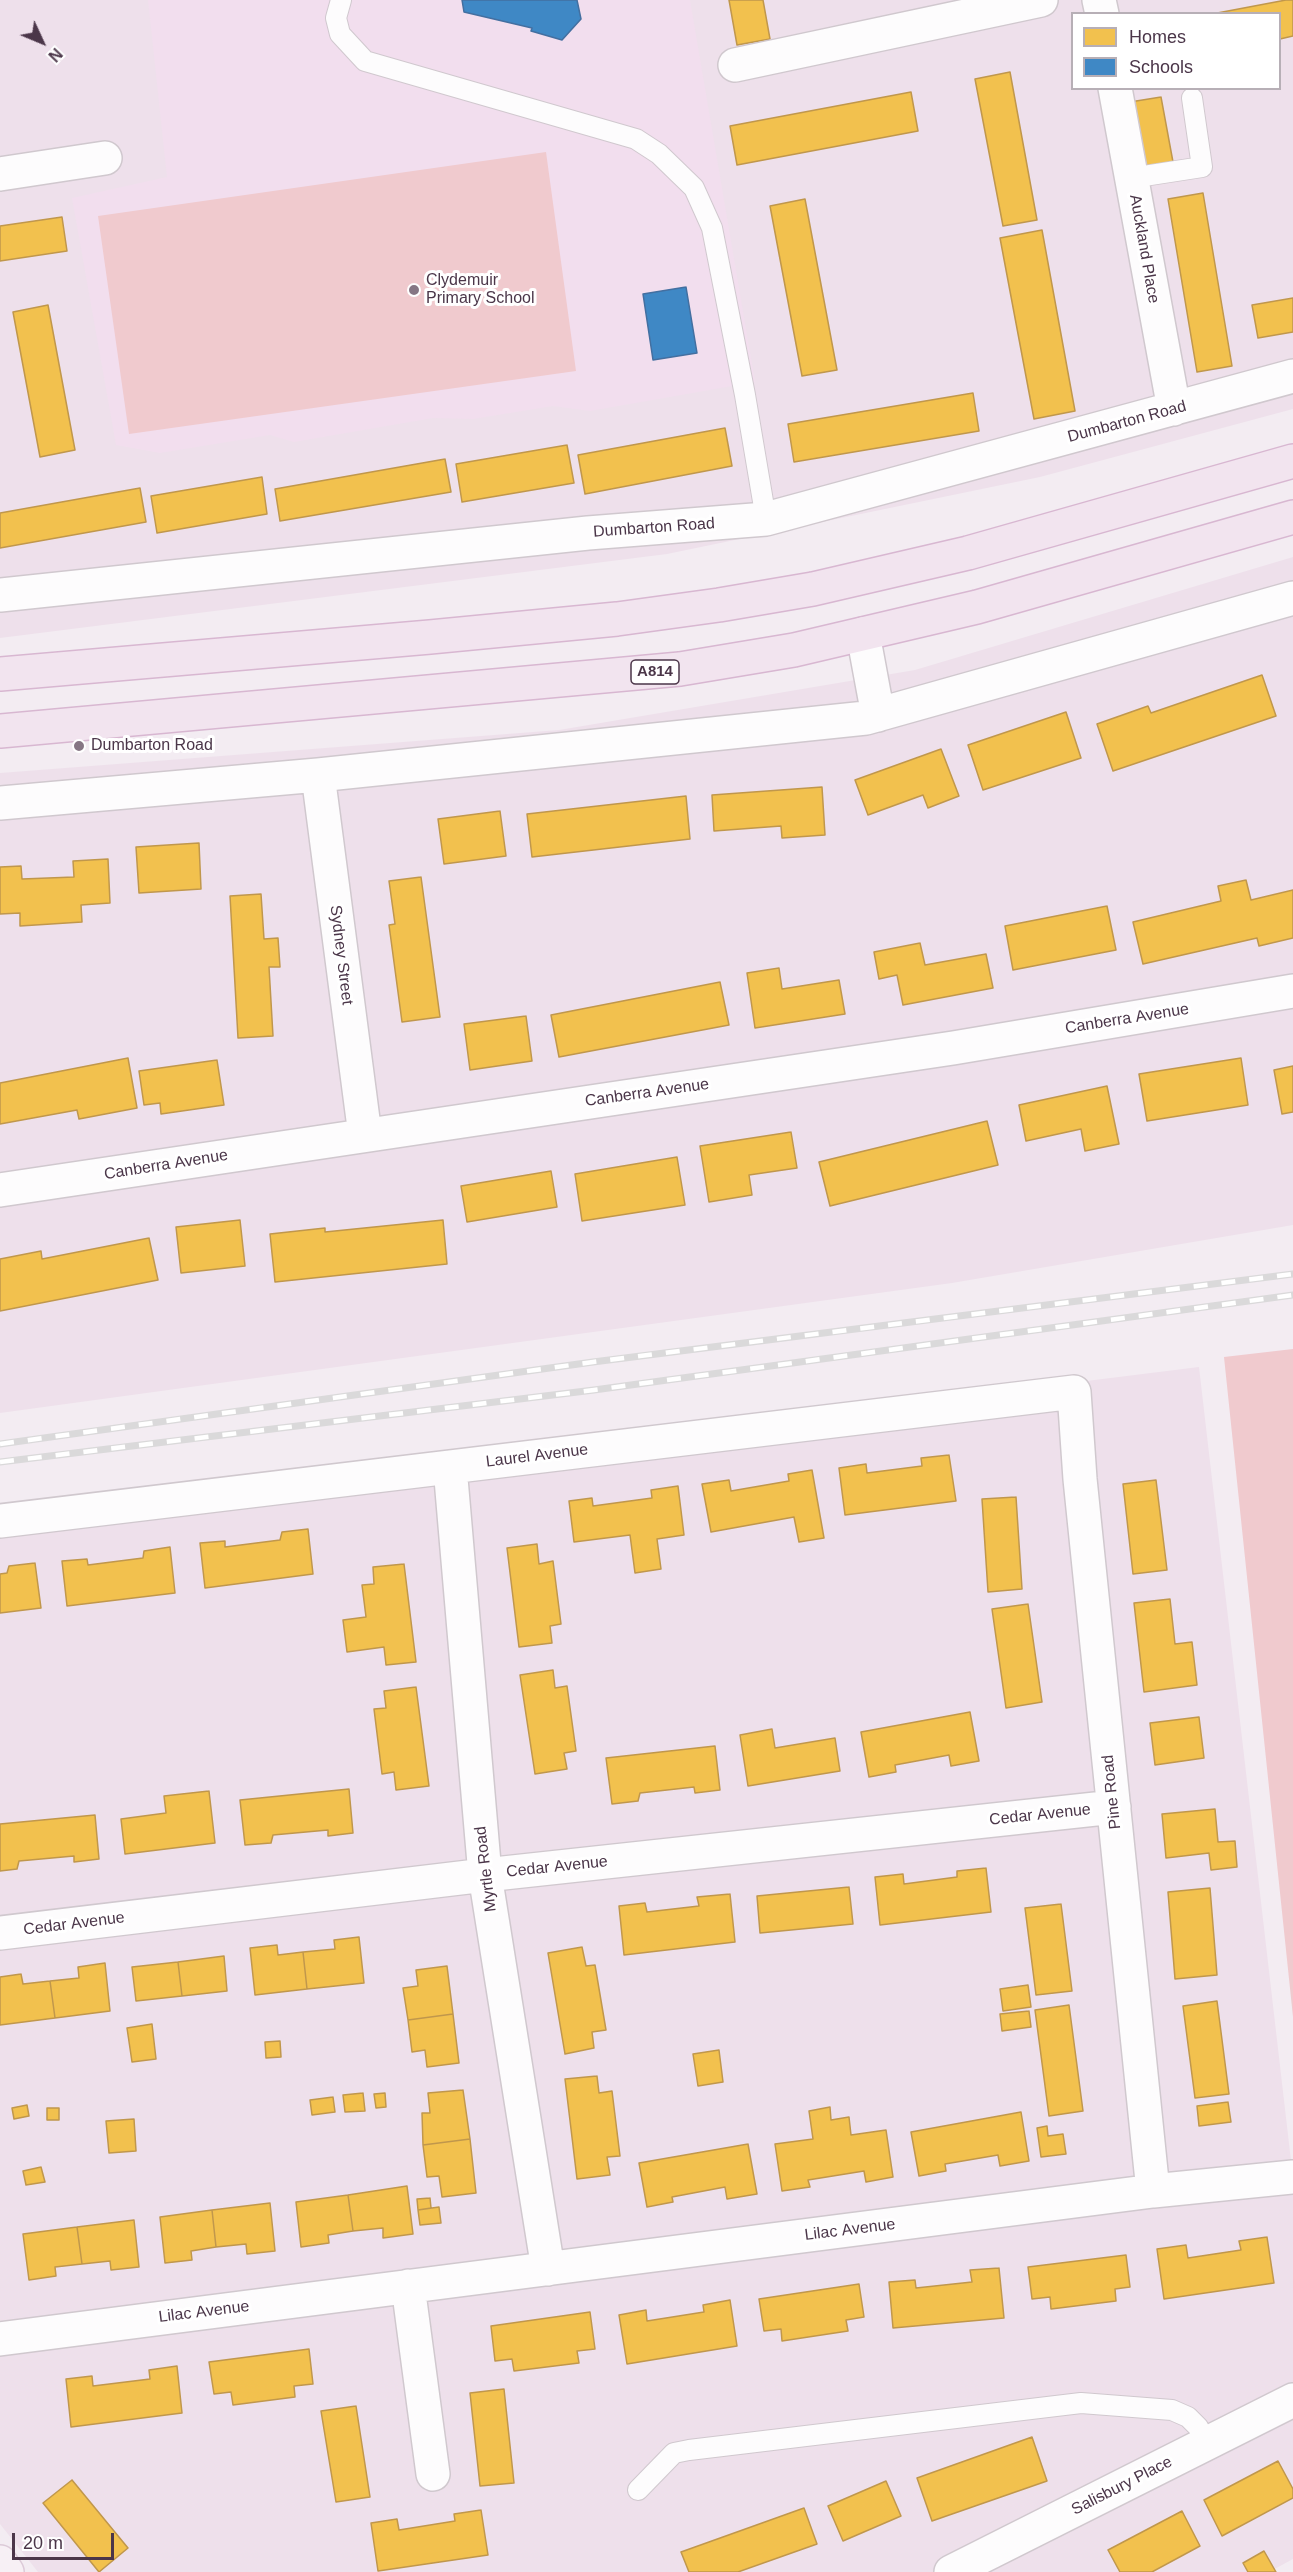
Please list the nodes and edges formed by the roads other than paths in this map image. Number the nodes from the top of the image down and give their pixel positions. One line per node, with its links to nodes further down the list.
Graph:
1 (341, 0): 13 (lane)
2 (1041, 0): 3 (street)
3 (735, 65)
4 (1115, 90): 8 (street, Auckland Place)
5 (1192, 98): 8 (lane)
6 (105, 158): 7 (street)
7 (0, 174)
8 (1131, 177): 10 (street, Auckland Place)
9 (1293, 376): 10 (street, Dumbarton Road)
10 (1174, 409): 13 (street, Dumbarton Road)
11 (1293, 461): 17 (main road)
12 (1293, 517): 16 (main road, A814)
13 (766, 519): 14 (street, Dumbarton Road)
14 (0, 595)
15 (1293, 598): 18 (street)
16 (863, 634): 18 (street); 19 (main road, A814)
17 (0, 674)
18 (878, 715): 20 (street)
19 (0, 731)
20 (318, 775): 21 (street); 23 (street, Sydney Street)
21 (0, 803)
22 (1293, 991): 23 (street, Canberra Avenue)
23 (364, 1135): 24 (street, Canberra Avenue)
24 (0, 1190)
25 (1074, 1392): 26 (street, Laurel Avenue); 28 (street, Pine Road)
26 (450, 1467): 27 (street, Laurel Avenue); 29 (street, Myrtle Road)
27 (0, 1521)
28 (1114, 1807): 29 (street, Cedar Avenue); 32 (street, Pine Road)
29 (485, 1875): 30 (street, Cedar Avenue); 33 (street, Myrtle Road)
30 (0, 1933)
31 (1293, 2177): 32 (street, Lilac Avenue)
32 (1153, 2191): 33 (street, Lilac Avenue)
33 (548, 2269): 34 (street, Lilac Avenue)
34 (408, 2286): 35 (street, Lilac Avenue); 38 (street)
35 (0, 2338)
36 (1293, 2400): 37 (street, Salisbury Place)
37 (1206, 2443): 39 (lane); 42 (street, Salisbury Place)
38 (434, 2474)
39 (638, 2490)
40 (0, 2562): 41 (street)
41 (7, 2572)
42 (951, 2572)

